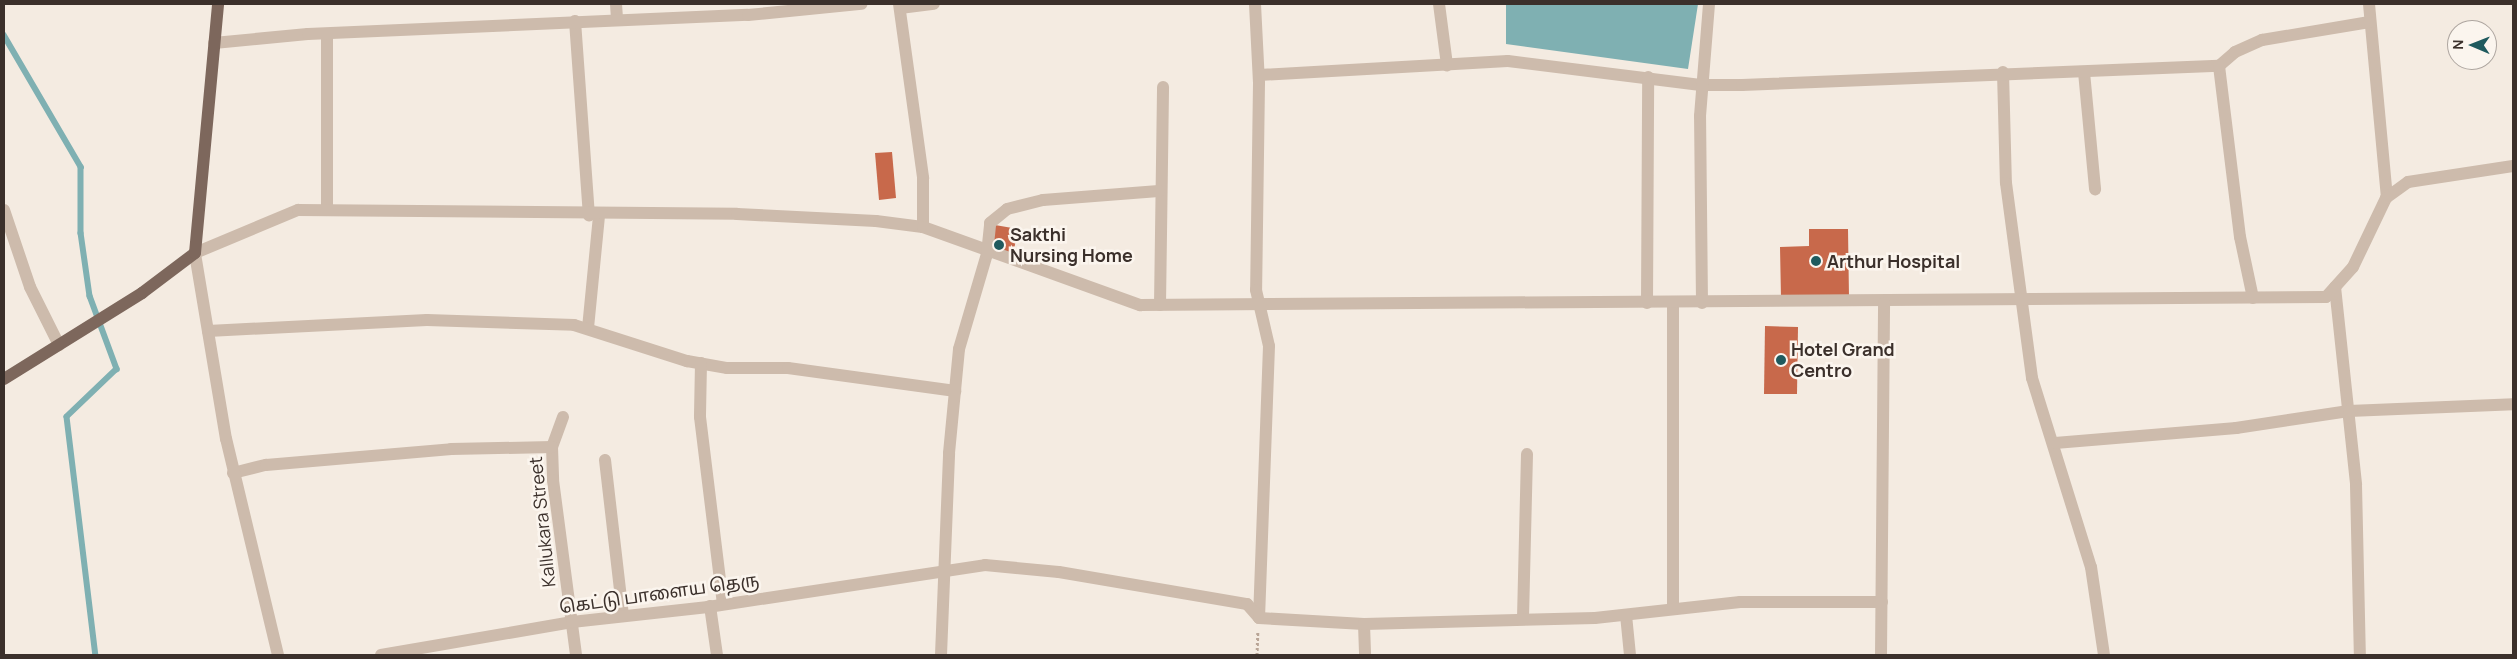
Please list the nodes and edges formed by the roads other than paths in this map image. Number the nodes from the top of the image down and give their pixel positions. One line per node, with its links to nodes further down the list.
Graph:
1 (218, 4): 14 (main road)
2 (616, 4): 10 (street)
3 (862, 4): 10 (street)
4 (934, 4): 9 (street)
5 (1255, 4): 19 (street)
6 (1439, 4): 15 (street)
7 (1709, 4): 21 (street)
8 (2369, 4): 12 (street)
9 (900, 6): 30 (street)
10 (617, 18): 11 (street)
11 (575, 21): 13 (street); 29 (street)
12 (2369, 22): 16 (street); 26 (street)
13 (327, 34): 14 (street); 28 (street)
14 (214, 43): 31 (main road)
15 (1447, 65): 19 (street); 20 (street)
16 (2219, 66): 18 (street); 34 (street)
17 (2003, 72): 18 (street); 21 (street); 35 (street)
18 (2084, 72): 24 (street)
19 (1259, 75): 39 (street)
20 (1648, 77): 21 (street); 36 (street)
21 (1701, 85): 37 (street)
22 (1163, 87): 25 (street)
23 (2513, 166): 26 (street)
24 (2095, 189)
25 (1159, 191): 32 (street); 41 (street)
26 (2387, 196): 33 (street)
27 (4, 210): 44 (street)
28 (327, 210): 29 (street); 31 (street)
29 (594, 215): 30 (street); 42 (street)
30 (922, 228): 32 (street)
31 (195, 253): 43 (street); 44 (main road)
32 (987, 254): 41 (street); 47 (street)
33 (2335, 287): 34 (street); 49 (street)
34 (2253, 298): 35 (street)
35 (2019, 301): 38 (street); 51 (street)
36 (1646, 303): 39 (street); 40 (street)
37 (1702, 303): 38 (street); 40 (street)
38 (1884, 303): 57 (street)
39 (1260, 304): 41 (street); 63 (street)
40 (1673, 304): 60 (street)
41 (1160, 305)
42 (588, 328): 43 (street); 45 (street)
43 (208, 331): 55 (street)
44 (59, 345): 46 (main road)
45 (702, 364): 47 (street); 58 (street)
46 (4, 379)
47 (955, 391): 56 (street)
48 (2513, 404): 49 (street)
49 (2349, 410): 51 (street); 77 (street)
50 (562, 417): 52 (street, Kallukara Street)
51 (2054, 443): 76 (street)
52 (552, 447): 55 (street); 65 (street, Kallukara Street)
53 (1527, 454): 64 (street)
54 (605, 460): 62 (street)
55 (233, 473): 68 (street)
56 (944, 574): 58 (street, கெட்டு பாளைய தெரு); 63 (street, கெட்டு பாளைய தெரு); 72 (street)
57 (1882, 602): 60 (street); 75 (street)
58 (723, 604): 59 (street, கெட்டு பாளைய தெரு)
59 (710, 606): 62 (street, கெட்டு பாளைய தெரு); 71 (street)
60 (1673, 608): 61 (street)
61 (1626, 615): 64 (street); 74 (street)
62 (623, 616): 65 (street, கெட்டு பாளைய தெரு)
63 (1259, 618): 66 (street)
64 (1523, 618): 66 (street)
65 (572, 622): 67 (street, கெட்டு பாளைய தெரு); 70 (street, Kallukara Street)
66 (1364, 624): 73 (street)
67 (433, 651): 69 (street, கெட்டு பாளைய தெரு)
68 (278, 655)
69 (381, 655)
70 (576, 655)
71 (717, 655)
72 (940, 655)
73 (1365, 655)
74 (1630, 655)
75 (1881, 655)
76 (2104, 655)
77 (2360, 655)

